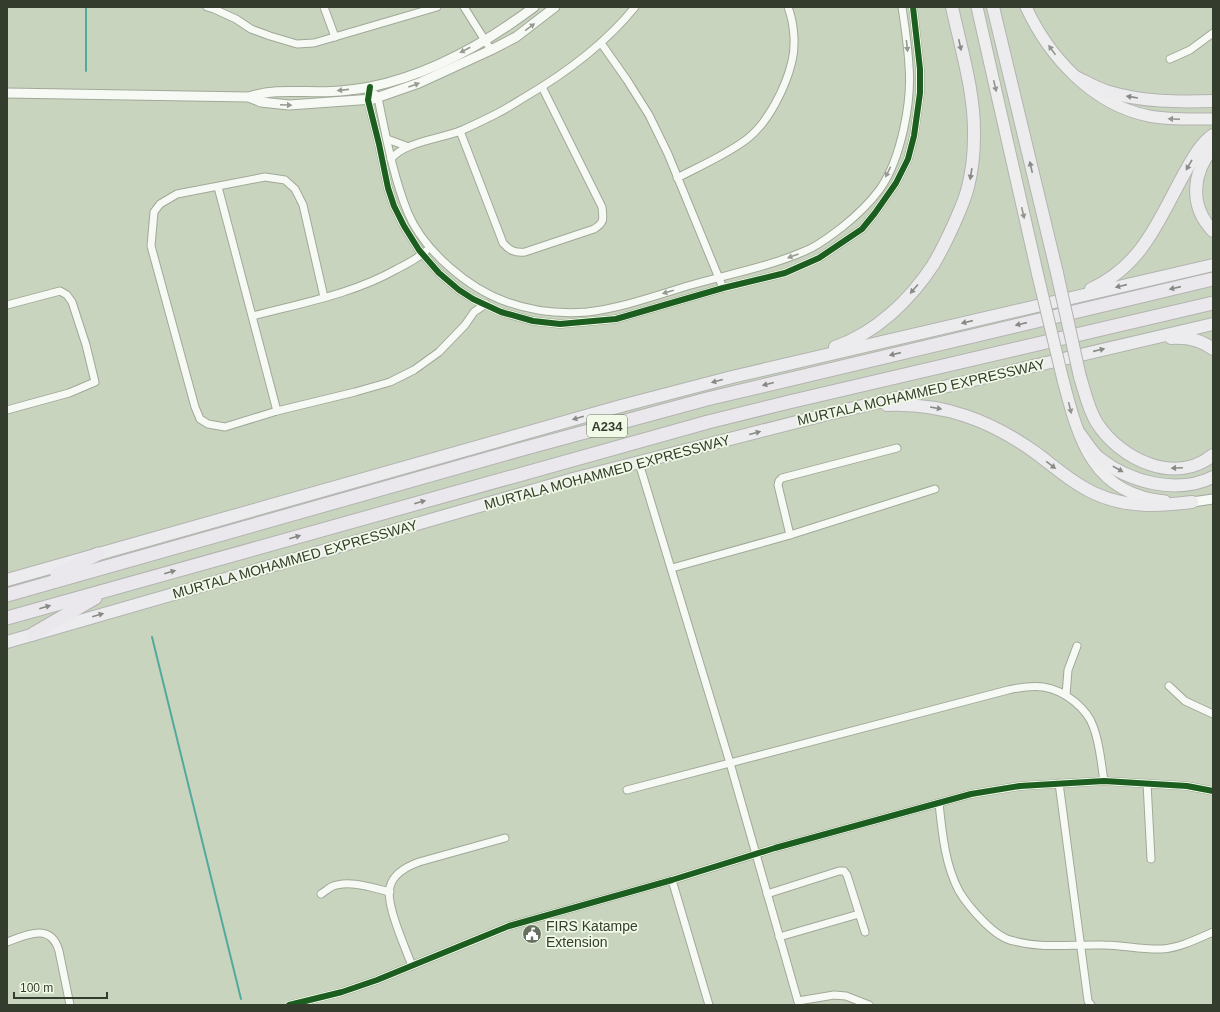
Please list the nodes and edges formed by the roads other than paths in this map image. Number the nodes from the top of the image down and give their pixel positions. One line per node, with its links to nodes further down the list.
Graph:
1 (207, 7): 16 (street)
2 (324, 7): 16 (street)
3 (437, 7): 16 (street)
4 (464, 7): 17 (street)
5 (534, 7): 17 (street)
6 (554, 7): 19 (street, one-way to 6)
7 (635, 7): 18 (street)
8 (788, 7): 36 (street)
9 (902, 7): 42 (street, one-way to 42)
10 (913, 7): 44 (street)
11 (952, 7): 56 (highway, one-way to 56)
12 (977, 7): 60 (main road, one-way to 60, bridge)
13 (993, 7): 62 (highway, one-way to 13, bridge)
14 (1026, 7): 21 (main road, one-way to 14)
15 (1213, 33): 20 (street)
16 (335, 37)
17 (484, 40): 19 (street); 22 (street, one-way to 22)
18 (601, 43): 23 (street); 36 (street)
19 (491, 50): 26 (street, one-way to 19)
20 (1170, 59)
21 (1078, 78): 28 (highway, one-way to 21); 29 (main road, one-way to 21)
22 (370, 87): 25 (street, one-way to 25); 26 (street); 27 (street)
23 (542, 87): 30 (street); 30 (street)
24 (7, 93): 25 (street)
25 (249, 97): 27 (street, one-way to 27)
26 (378, 98): 27 (street); 32 (street)
27 (368, 100): 40 (street)
28 (1213, 101)
29 (1213, 119)
30 (460, 131): 33 (street)
31 (1213, 135): 47 (highway, one-way to 47)
32 (387, 139): 33 (street); 35 (street)
33 (406, 146): 35 (street)
34 (1213, 148): 38 (highway)
35 (391, 159): 39 (street)
36 (677, 178): 42 (street)
37 (218, 187): 45 (street); 52 (street); 58 (street)
38 (1213, 231)
39 (430, 247): 40 (street); 42 (street, one-way to 39)
40 (423, 254): 45 (street); 46 (street)
41 (1213, 265): 47 (highway, one-way to 47)
42 (718, 277): 44 (street)
43 (1213, 279): 73 (highway, A234, one-way to 73)
44 (722, 288): 49 (street)
45 (324, 297): 52 (street)
46 (474, 299): 49 (street); 51 (street)
47 (1069, 299): 56 (highway, one-way to 56)
48 (1213, 303): 72 (highway, MURTALA MOHAMMED EXPRESSWAY / A234, one-way to 48)
49 (486, 304): 51 (street)
50 (7, 305): 57 (street)
51 (474, 312): 58 (street)
52 (253, 316): 58 (street)
53 (1213, 324): 54 (highway, MURTALA MOHAMMED EXPRESSWAY)
54 (1138, 341): 55 (highway); 59 (highway, MURTALA MOHAMMED EXPRESSWAY, one-way to 54)
55 (1213, 349)
56 (753, 372): 69 (highway, one-way to 69)
57 (7, 410)
58 (277, 411)
59 (828, 414): 63 (highway, MURTALA MOHAMMED EXPRESSWAY, one-way to 59); 67 (highway, one-way to 67)
60 (1080, 434): 64 (highway, one-way to 64); 67 (main road)
61 (896, 448): 68 (street)
62 (1213, 455)
63 (639, 463): 70 (street); 76 (highway, MURTALA MOHAMMED EXPRESSWAY, one-way to 63)
64 (1213, 477)
65 (935, 489): 68 (street)
66 (1213, 499): 67 (street)
67 (1192, 502)
68 (790, 535): 70 (street)
69 (98, 554): 71 (highway); 73 (highway)
70 (672, 568): 82 (street)
71 (7, 580)
72 (112, 588): 75 (highway, MURTALA MOHAMMED EXPRESSWAY / A234, one-way to 72); 76 (highway)
73 (26, 589): 74 (highway, A234)
74 (7, 594)
75 (7, 618)
76 (33, 634): 77 (highway, MURTALA MOHAMMED EXPRESSWAY)
77 (7, 642)
78 (1077, 646): 80 (street)
79 (1169, 686): 81 (street)
80 (1066, 695): 82 (street); 83 (street)
81 (1213, 714)
82 (730, 763): 86 (street); 90 (street)
83 (1104, 781): 84 (street); 85 (street)
84 (1059, 783): 88 (street); 101 (street)
85 (1148, 783): 87 (street); 91 (street)
86 (627, 790)
87 (1213, 791)
88 (939, 803): 90 (street); 101 (street)
89 (505, 838): 93 (street)
90 (756, 854): 92 (street); 95 (street)
91 (1151, 859)
92 (672, 880): 102 (street); 106 (street)
93 (390, 892): 94 (street); 102 (street)
94 (321, 894)
95 (767, 894): 96 (street); 99 (street)
96 (859, 914): 97 (street); 99 (street)
97 (865, 932)
98 (1213, 932): 101 (street)
99 (779, 937): 103 (street)
100 (7, 942): 104 (street)
101 (1081, 946): 108 (street)
102 (412, 966): 105 (street)
103 (799, 1003): 107 (street)
104 (70, 1005)
105 (289, 1005)
106 (708, 1005)
107 (869, 1005)
108 (1092, 1005)

